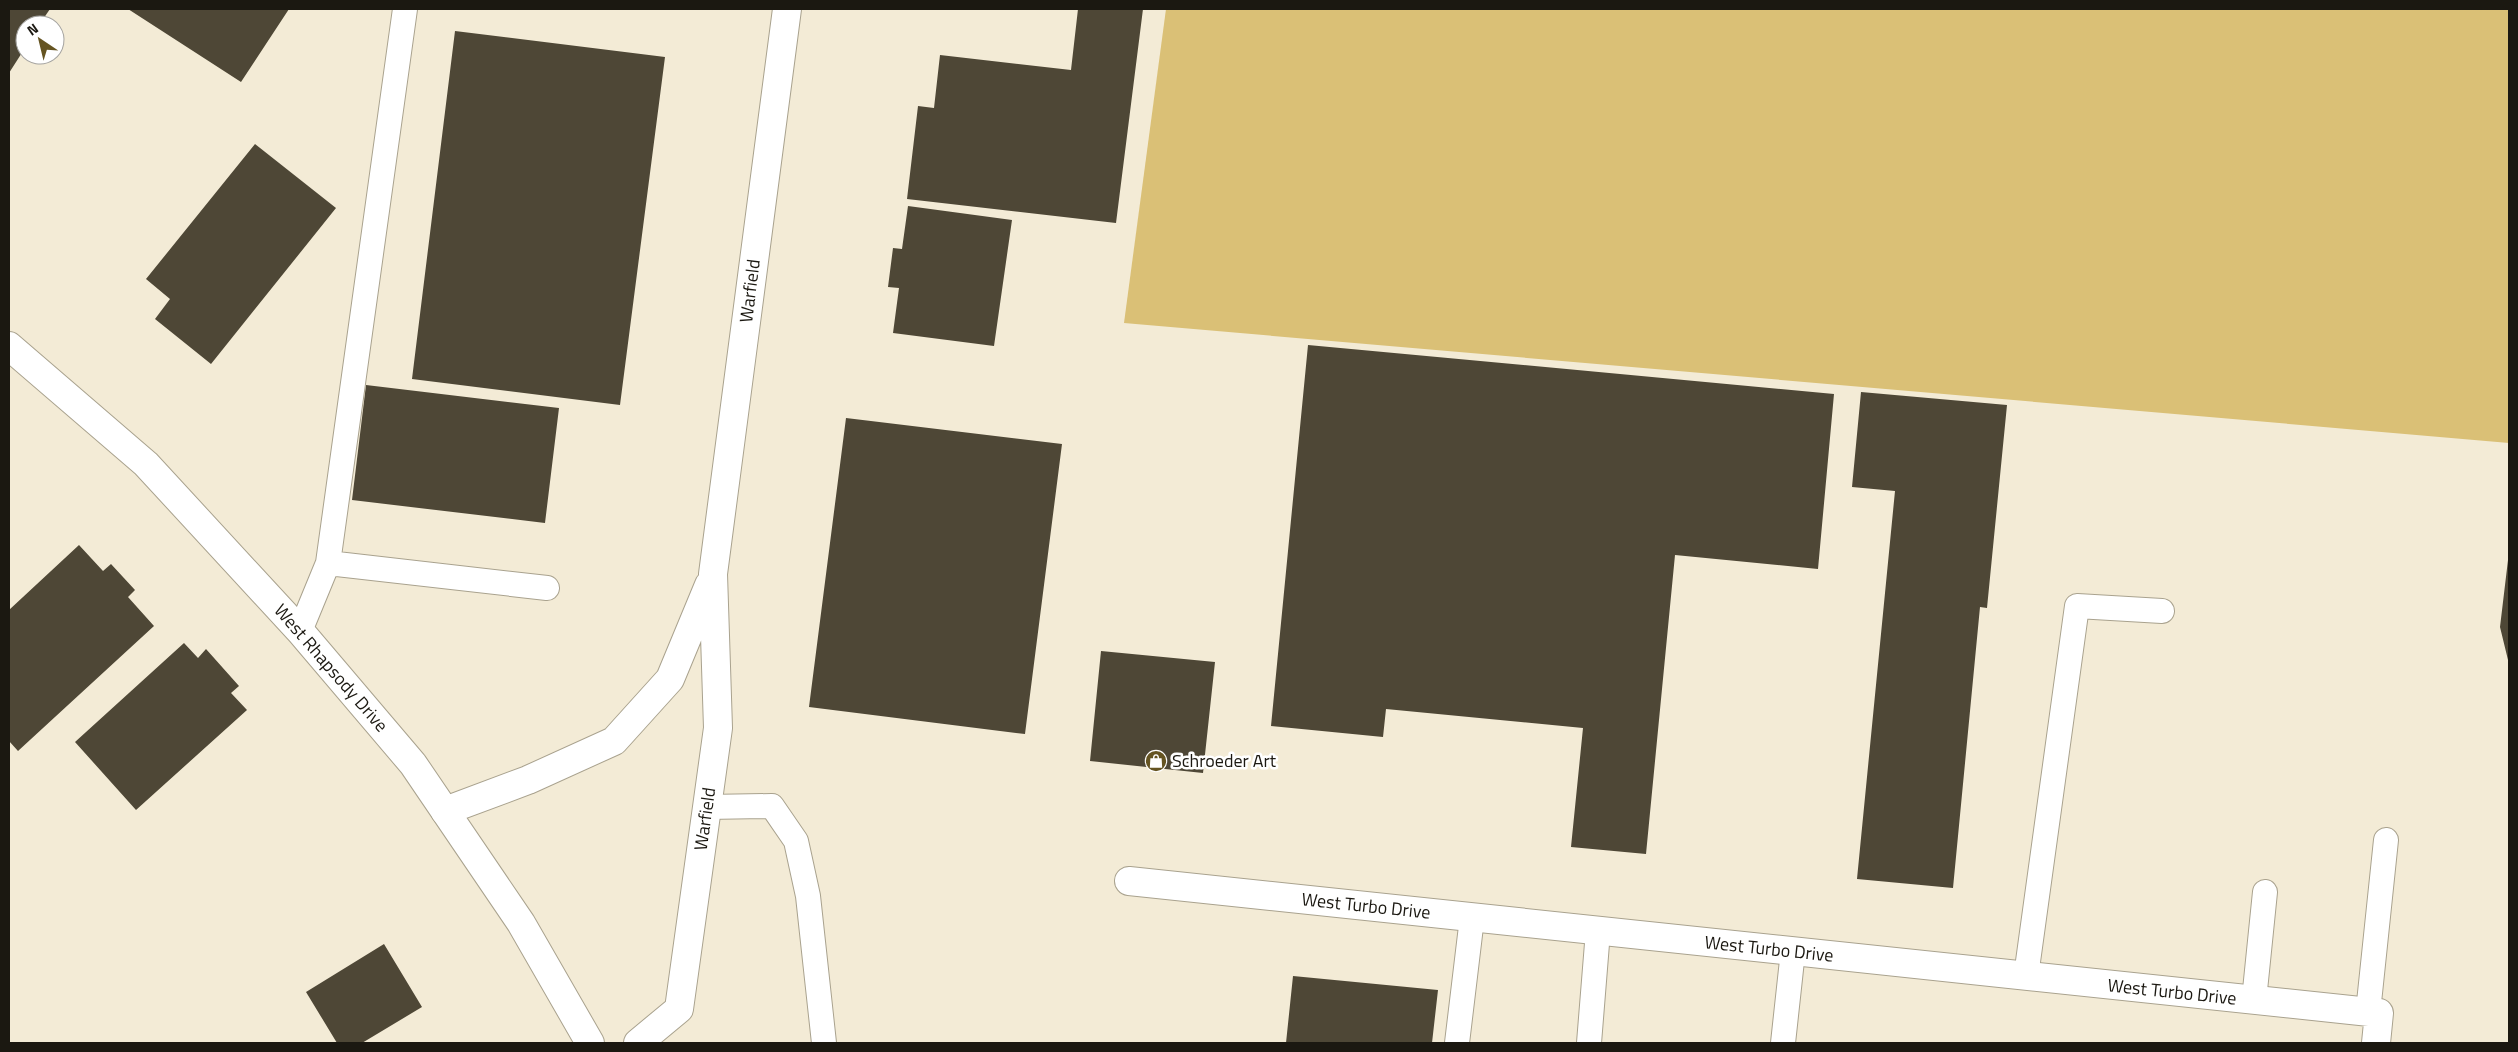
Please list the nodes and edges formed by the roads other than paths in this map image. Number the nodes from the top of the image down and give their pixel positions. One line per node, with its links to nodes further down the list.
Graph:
1 (405, 9): 4 (lane)
2 (787, 9): 5 (street, Warfield)
3 (9, 346): 8 (street, West Rhapsody Drive)
4 (328, 563): 6 (lane); 8 (lane)
5 (714, 574): 9 (street, Warfield); 10 (street, Warfield)
6 (547, 588)
7 (2162, 611): 17 (lane)
8 (300, 631): 10 (street, West Rhapsody Drive)
9 (707, 807): 21 (street, Warfield); 22 (lane)
10 (446, 811): 20 (street, West Rhapsody Drive)
11 (2386, 840): 19 (lane)
12 (1129, 881): 14 (street, West Turbo Drive)
13 (2265, 892): 18 (lane)
14 (1472, 918): 15 (street, West Turbo Drive); 23 (lane)
15 (1598, 931): 16 (street, West Turbo Drive); 24 (lane)
16 (1792, 951): 17 (street, West Turbo Drive); 25 (lane)
17 (2026, 976): 18 (street, West Turbo Drive)
18 (2254, 1000): 19 (street, West Turbo Drive)
19 (2368, 1012): 26 (street)
20 (590, 1043)
21 (638, 1043)
22 (824, 1043)
23 (1457, 1043)
24 (1589, 1043)
25 (1783, 1043)
26 (2376, 1043)

